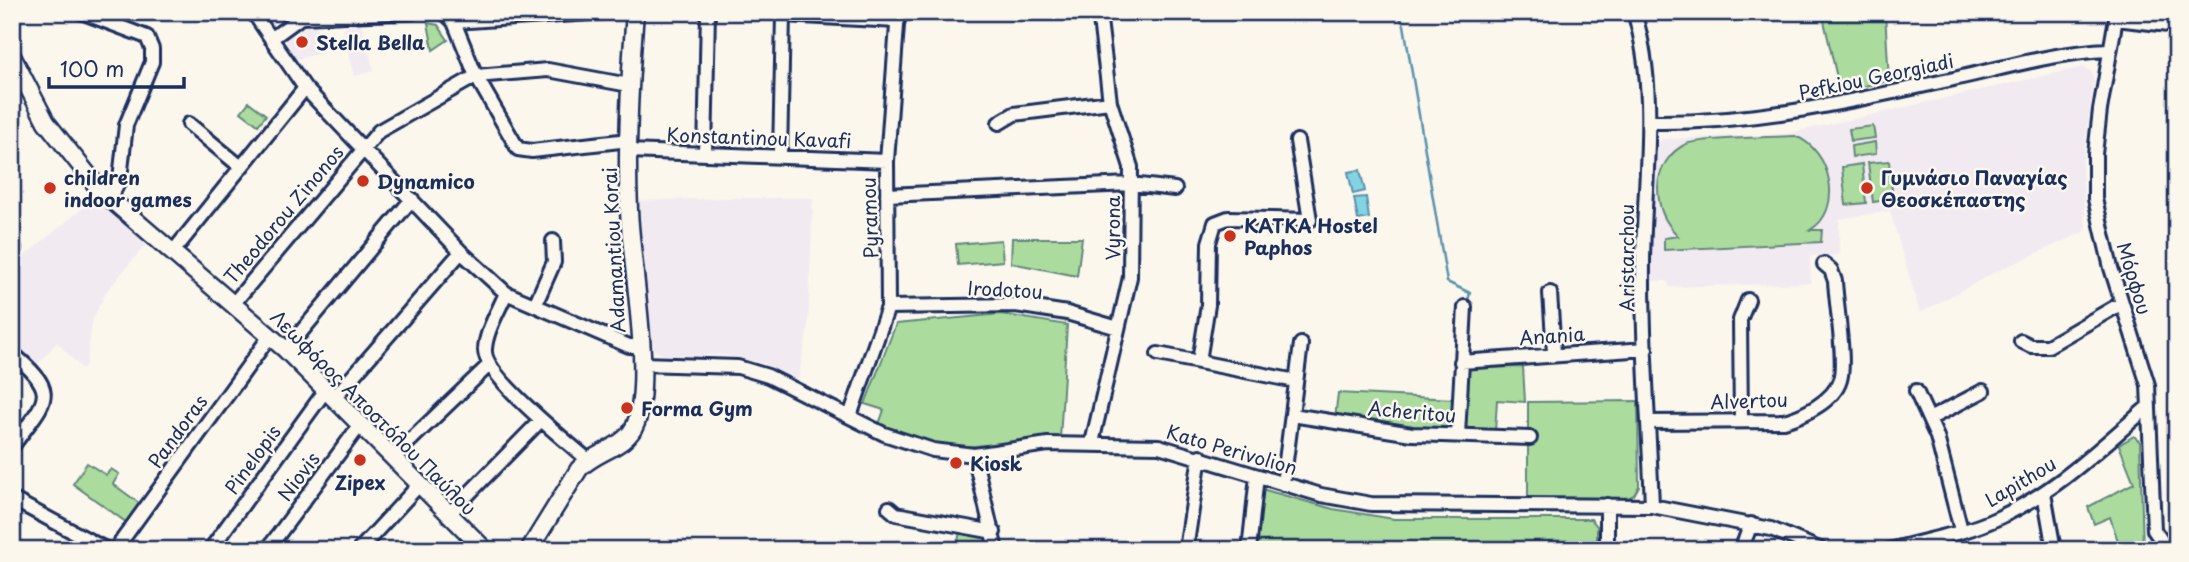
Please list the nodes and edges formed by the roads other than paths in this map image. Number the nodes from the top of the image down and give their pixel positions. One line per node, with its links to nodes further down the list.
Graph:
1 (81, 12): 34 (street)
2 (253, 12): 14 (street)
3 (413, 12): 9 (street)
4 (607, 12): 11 (street)
5 (635, 12): 18 (main road, Adamantiou Korai)
6 (708, 12): 27 (street)
7 (1099, 12): 20 (street, Vyrona)
8 (1634, 12): 21 (street, Aristarchou)
9 (302, 15): 14 (street)
10 (2117, 16): 13 (street); 15 (street, Μόρφου)
11 (449, 17): 17 (street)
12 (898, 17): 28 (street); 29 (street, Pyramou)
13 (2177, 26)
14 (271, 39): 19 (street)
15 (2109, 50): 21 (street, Pefkiou Georgiadi); 43 (street, Μόρφου)
16 (12, 56): 34 (main road, Λεωφόρος Αποστόλου Παύλου)
17 (476, 76): 18 (street); 25 (street, Konstantinou Kavafi); 26 (street, Theodorou Zinonos)
18 (629, 85): 25 (main road, Adamantiou Korai)
19 (305, 88): 26 (street); 30 (street)
20 (1110, 102): 22 (street); 31 (street, Vyrona)
21 (1649, 122): 53 (street, Aristarchou)
22 (999, 123)
23 (189, 124): 30 (street)
24 (1297, 141): 58 (street)
25 (629, 145): 27 (street, Konstantinou Kavafi); 52 (main road, Adamantiou Korai)
26 (363, 148): 35 (street); 44 (street, Theodorou Zinonos)
27 (705, 154): 28 (street, Konstantinou Kavafi)
28 (780, 155): 29 (street, Konstantinou Kavafi)
29 (887, 161): 33 (street, Pyramou)
30 (240, 167): 38 (street)
31 (1131, 184): 32 (street); 33 (street); 48 (street, Vyrona)
32 (1175, 190)
33 (887, 195): 46 (street, Pyramou)
34 (110, 199): 38 (main road, Λεωφόρος Αποστόλου Παύλου)
35 (412, 199): 37 (street); 54 (street)
36 (553, 241): 45 (street)
37 (461, 252): 40 (street); 65 (street, Pinelopis)
38 (172, 253): 44 (main road, Λεωφόρος Αποστόλου Παύλου)
39 (1824, 264): 71 (street, Alvertou)
40 (506, 293): 45 (street); 61 (street)
41 (1550, 293): 56 (street)
42 (1748, 300): 71 (street)
43 (2122, 303): 50 (street); 66 (street, Μόρφου)
44 (233, 304): 49 (main road, Λεωφόρος Αποστόλου Παύλου)
45 (535, 305): 52 (street)
46 (888, 307): 48 (street, Irodotou); 68 (street, Pyramou)
47 (1465, 307): 59 (street)
48 (1118, 328): 76 (street, Vyrona)
49 (270, 335): 54 (main road, Λεωφόρος Αποστόλου Παύλου); 97 (street, Pandoras)
50 (2021, 341)
51 (1301, 344): 62 (street)
52 (640, 346): 60 (main road, Adamantiou Korai)
53 (1646, 349): 56 (street, Anania); 72 (street, Aristarchou)
54 (286, 350): 65 (main road, Λεωφόρος Αποστόλου Παύλου)
55 (12, 353): 77 (street)
56 (1554, 353): 59 (street, Anania)
57 (1158, 354): 58 (street)
58 (1199, 361): 62 (street)
59 (1461, 362): 74 (street)
60 (642, 364): 68 (street, Kato Perivolion); 81 (main road, Adamantiou Korai)
61 (488, 366): 70 (street); 80 (street)
62 (1296, 381): 67 (street)
63 (1916, 391): 69 (street)
64 (1983, 391): 69 (street)
65 (329, 395): 73 (main road, Λεωφόρος Αποστόλου Παύλου); 98 (street, Pinelopis)
66 (2149, 406): 85 (street, Lapithou); 109 (street, Μόρφου)
67 (1292, 415): 74 (street, Acheritou); 83 (street)
68 (850, 416): 78 (street, Kato Perivolion)
69 (1931, 418): 92 (street)
70 (541, 419): 81 (street); 90 (street)
71 (1741, 421): 72 (street, Alvertou)
72 (1648, 422): 88 (street, Aristarchou)
73 (360, 425): 80 (main road, Λεωφόρος Αποστόλου Παύλου); 99 (street, Niovis)
74 (1458, 435): 75 (street, Acheritou)
75 (1530, 438)
76 (1092, 443): 78 (street, Kato Perivolion); 79 (street, Kato Perivolion)
77 (12, 447)
78 (974, 455): 93 (street)
79 (1200, 456): 82 (street, Kato Perivolion); 102 (street)
80 (393, 457): 84 (main road, Λεωφόρος Αποστόλου Παύλου)
81 (587, 459): 95 (main road)
82 (1257, 476): 83 (street, Kato Perivolion); 103 (street)
83 (1283, 484): 87 (street, Kato Perivolion)
84 (419, 485): 90 (main road, Λεωφόρος Αποστόλου Παύλου); 100 (street)
85 (2044, 493): 92 (street, Lapithou); 108 (street)
86 (12, 499): 96 (street)
87 (1607, 505): 88 (street, Kato Perivolion); 104 (street)
88 (1652, 506): 91 (street, Kato Perivolion)
89 (889, 508): 93 (street)
90 (448, 515): 94 (main road, Λεωφόρος Αποστόλου Παύλου)
91 (1751, 524): 105 (street); 106 (street, Kato Perivolion)
92 (1961, 530): 107 (street, Lapithou)
93 (993, 532): 101 (street)
94 (478, 547)
95 (529, 548)
96 (107, 550)
97 (115, 550)
98 (210, 550)
99 (267, 550)
100 (359, 550)
101 (996, 550)
102 (1186, 550)
103 (1249, 550)
104 (1607, 550)
105 (1741, 550)
106 (1822, 550)
107 (1890, 550)
108 (2054, 550)
109 (2168, 550)

